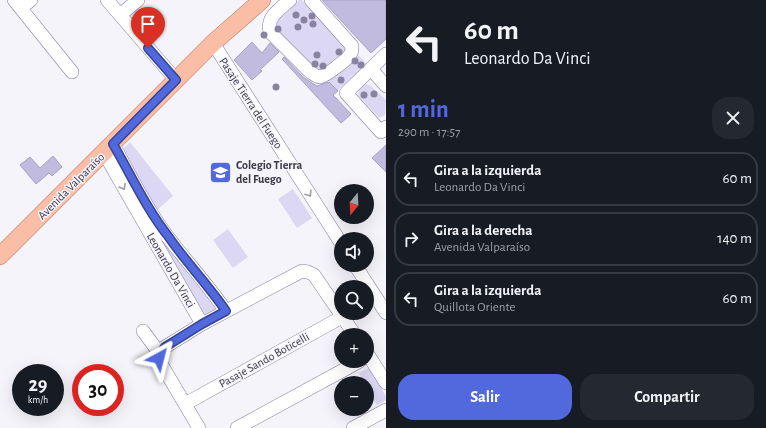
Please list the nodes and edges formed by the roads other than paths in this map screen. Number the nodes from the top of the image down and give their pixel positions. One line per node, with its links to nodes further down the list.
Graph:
1 (108, 0): 7 (street)
2 (138, 0): 7 (street)
3 (262, 0): 8 (main road, Avenida Valparaíso)
4 (290, 0): 5 (street)
5 (311, 0)
6 (22, 3): 11 (street)
7 (120, 15): 12 (street)
8 (213, 44): 12 (main road, Avenida Valparaíso); 16 (street, Pasaje Tierra del Fuego, one-way to 16)
9 (386, 54): 10 (street)
10 (371, 69): 13 (street); 14 (street)
11 (72, 72)
12 (176, 80): 15 (main road, Avenida Valparaíso)
13 (386, 86)
14 (386, 127)
15 (108, 149): 17 (main road, Avenida Valparaíso); 20 (street, Leonardo Da Vinci); 23 (street, Leonardo Da Vinci, one-way to 23)
16 (334, 232)
17 (0, 256)
18 (360, 272): 21 (street)
19 (334, 305): 20 (street)
20 (226, 311): 23 (street)
21 (386, 313)
22 (337, 320): 29 (street, Pasaje Sando Boticelli)
23 (202, 324): 25 (street)
24 (143, 331): 25 (street)
25 (160, 354): 29 (street)
26 (374, 367): 28 (street)
27 (346, 368): 32 (street)
28 (386, 383)
29 (185, 404): 31 (street)
30 (386, 410): 33 (street)
31 (199, 428)
32 (237, 428)
33 (352, 428)

